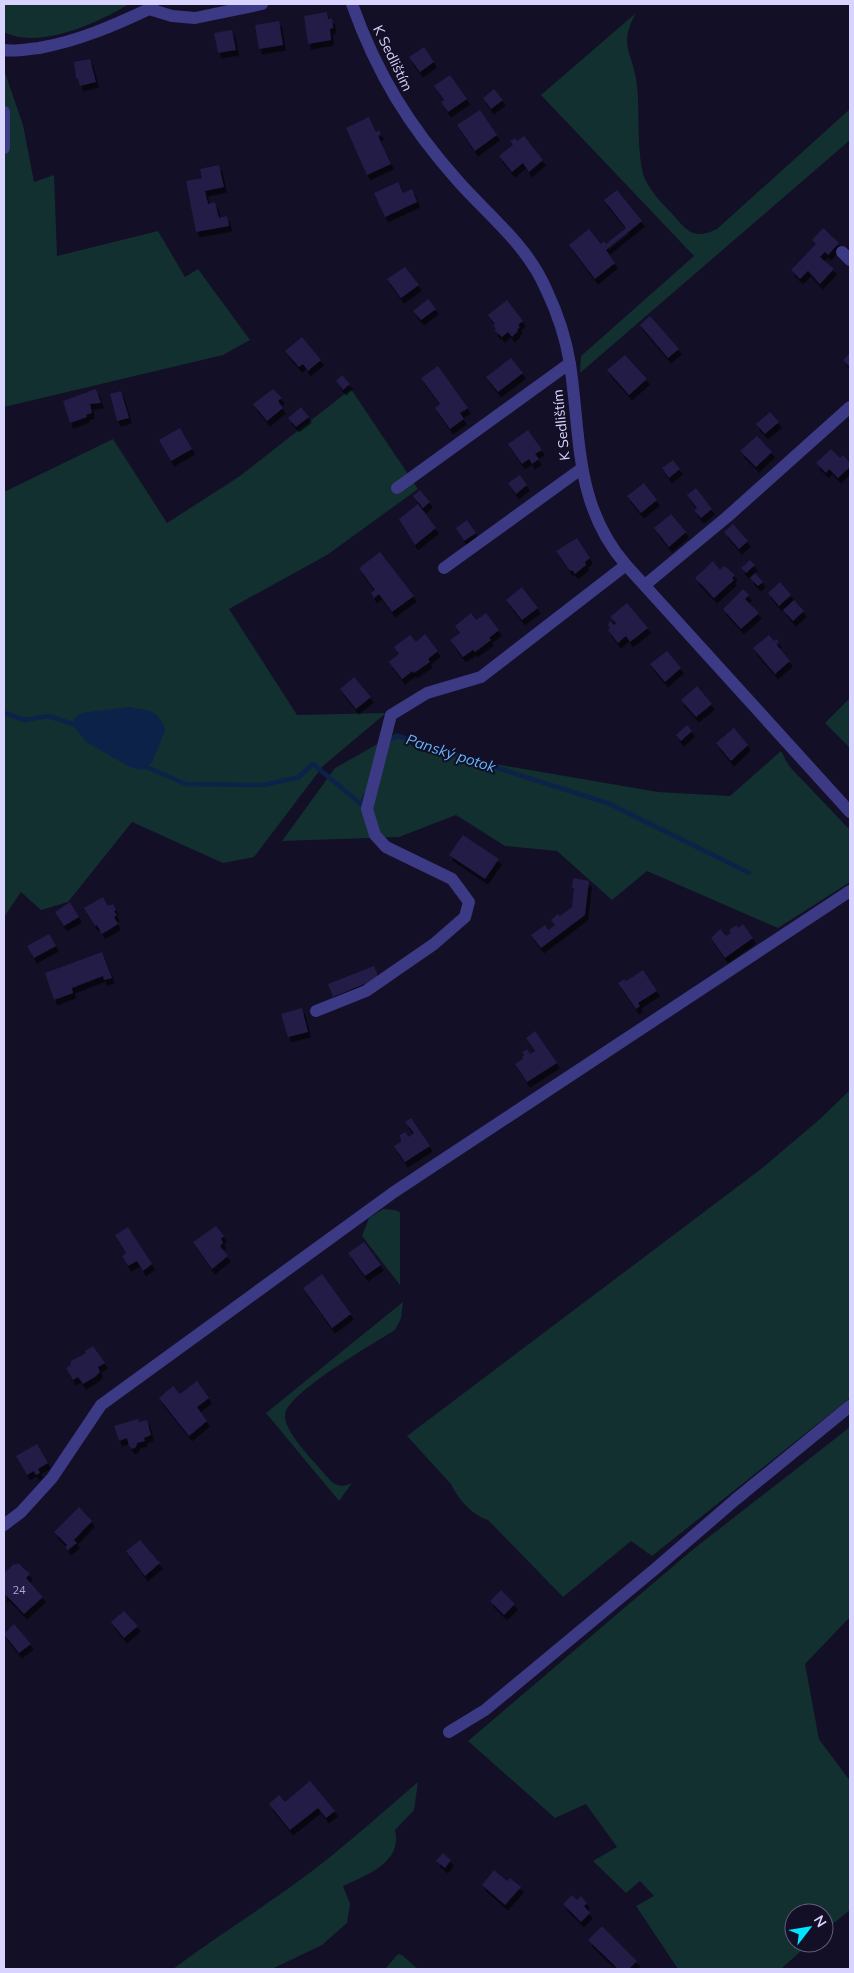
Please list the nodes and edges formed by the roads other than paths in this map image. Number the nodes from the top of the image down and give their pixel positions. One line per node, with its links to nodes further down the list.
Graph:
1 (262, 4): 3 (street)
2 (352, 4): 7 (street, K Sedlištím)
3 (151, 6): 4 (street)
4 (4, 50)
5 (4, 112): 6 (street)
6 (4, 148)
7 (570, 364): 9 (street, K Sedlištím); 10 (street)
8 (850, 407): 13 (street)
9 (581, 469): 11 (street, K Sedlištím); 12 (street)
10 (397, 488)
11 (626, 564): 13 (street, K Sedlištím); 16 (street)
12 (444, 568)
13 (645, 585): 14 (street, K Sedlištím)
14 (850, 812)
15 (850, 892): 18 (street)
16 (316, 1011)
17 (850, 1406): 19 (street)
18 (4, 1525)
19 (449, 1732)

